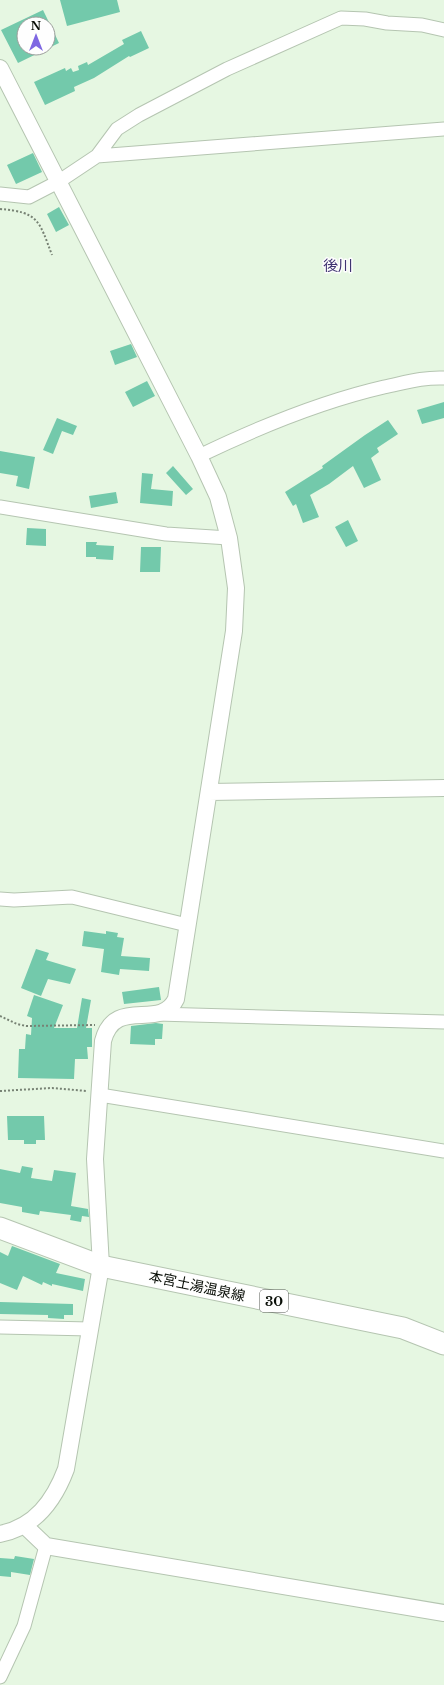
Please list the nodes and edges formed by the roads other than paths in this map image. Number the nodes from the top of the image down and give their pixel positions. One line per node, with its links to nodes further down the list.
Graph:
1 (444, 30): 4 (street)
2 (0, 68): 5 (street)
3 (444, 129): 4 (street)
4 (97, 156): 5 (street)
5 (58, 182): 6 (street); 8 (street)
6 (0, 194)
7 (444, 378): 8 (street)
8 (199, 456): 10 (street)
9 (0, 507): 10 (street)
10 (229, 538): 12 (street)
11 (444, 788): 12 (street)
12 (209, 792): 14 (street)
13 (0, 899): 14 (street)
14 (187, 925): 15 (street)
15 (157, 1014): 16 (street); 17 (street)
16 (444, 1022)
17 (97, 1093): 18 (street); 20 (street)
18 (444, 1151)
19 (0, 1228): 20 (main road, 本宮土湯温泉線 / 30)
20 (101, 1266): 22 (street); 23 (main road, 本宮土湯温泉線 / 30)
21 (0, 1327): 22 (street)
22 (90, 1330): 24 (street)
23 (444, 1344)
24 (24, 1525): 25 (street); 26 (street)
25 (0, 1534)
26 (46, 1546): 27 (street); 28 (street)
27 (444, 1613)
28 (0, 1677)

